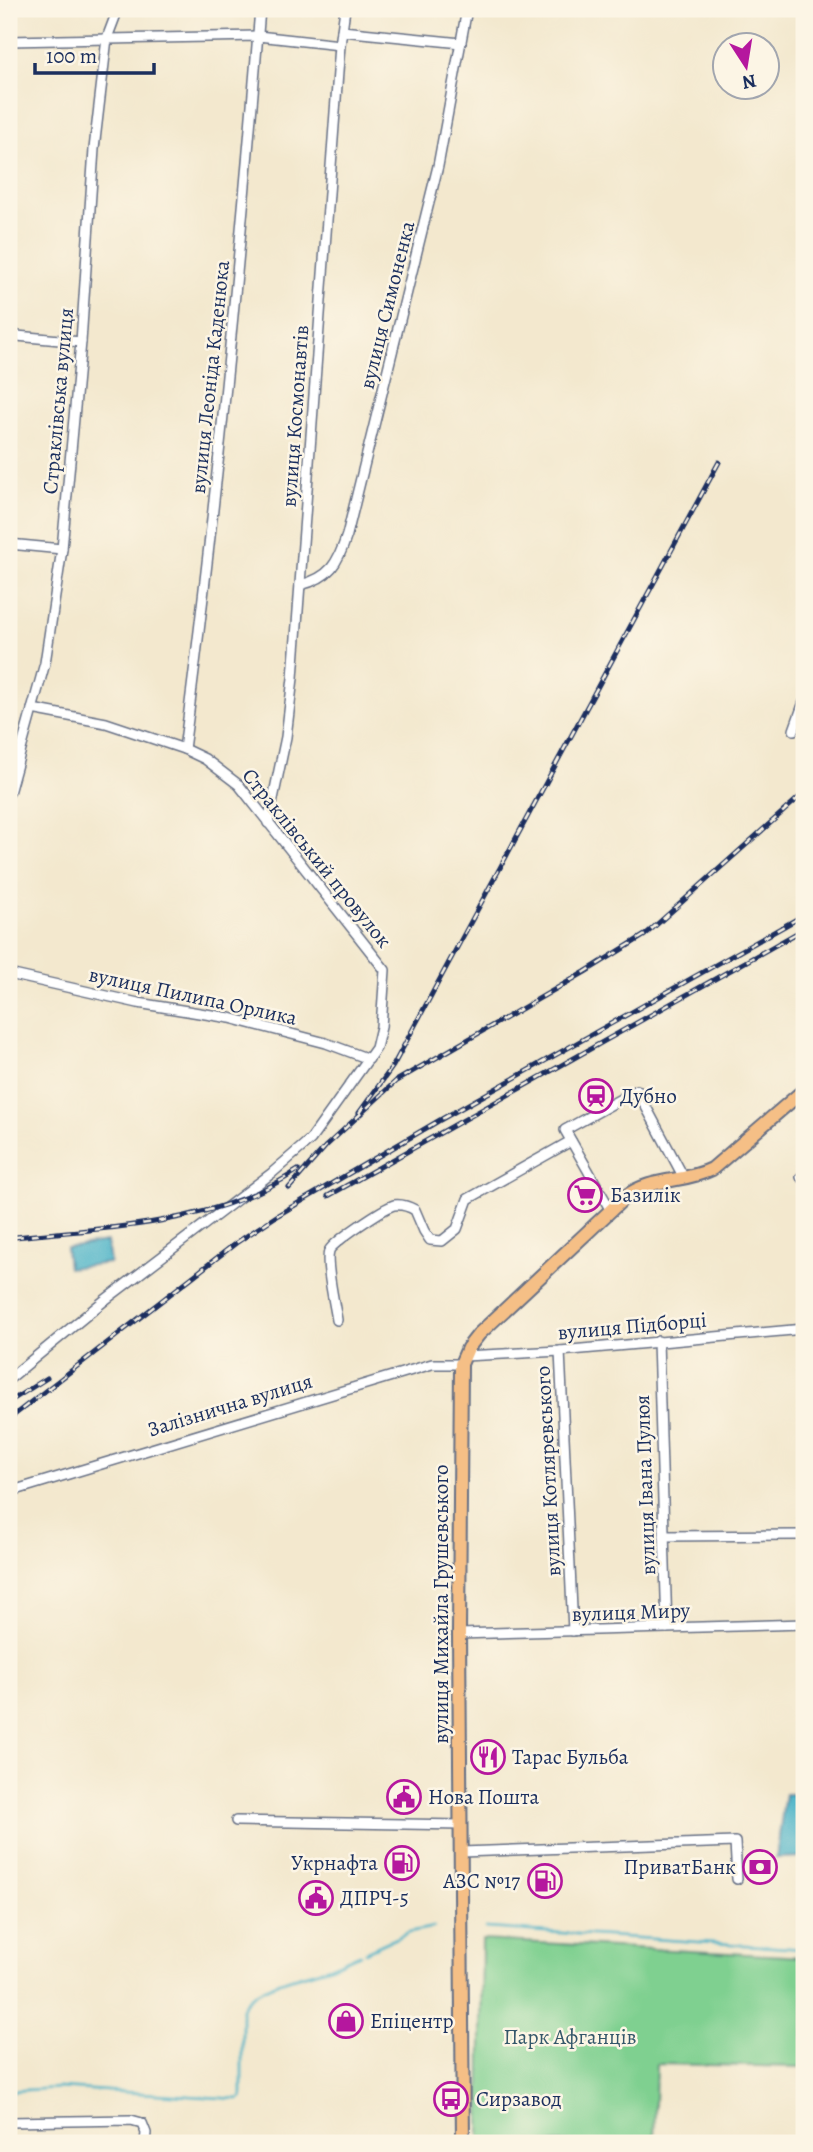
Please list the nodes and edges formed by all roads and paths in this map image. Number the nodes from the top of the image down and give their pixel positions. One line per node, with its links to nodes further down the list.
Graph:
1 (118, 9): 7 (street, Страклівська вулиця)
2 (260, 9): 6 (street, вулиця Леоніда Каденюка)
3 (345, 9): 5 (street, вулиця Космонавтів)
4 (467, 9): 9 (street, вулиця Симоненка)
5 (342, 31): 9 (street); 10 (street, вулиця Космонавтів)
6 (258, 36): 7 (street); 10 (street); 19 (street, вулиця Леоніда Каденюка)
7 (107, 38): 8 (street); 12 (street, Страклівська вулиця)
8 (9, 41)
9 (461, 43): 15 (street, вулиця Симоненка)
10 (340, 45): 15 (street, вулиця Космонавтів)
11 (9, 329): 12 (street)
12 (81, 342): 14 (street, Страклівська вулиця)
13 (9, 544): 14 (street)
14 (62, 549): 17 (street, Страклівська вулиця)
15 (300, 585): 21 (street, вулиця Космонавтів)
16 (804, 702): 18 (street)
17 (32, 709): 19 (street, Страклівський провулок); 20 (street, Страклівська вулиця)
18 (794, 730)
19 (184, 749): 21 (street, Страклівський провулок)
20 (9, 793)
21 (268, 823): 23 (street, Страклівський провулок)
22 (9, 974): 23 (street, вулиця Пилипа Орлика)
23 (369, 1059): 33 (street, Страклівський провулок)
24 (804, 1090): 26 (main road)
25 (571, 1142): 26 (street); 27 (street); 28 (street)
26 (684, 1178): 27 (main road)
27 (610, 1209): 32 (main road)
28 (337, 1320)
29 (804, 1329): 30 (street, вулиця Підборці)
30 (658, 1341): 31 (street, вулиця Підборці); 36 (street, вулиця Івана Пулюя)
31 (560, 1351): 32 (street, вулиця Підборці); 39 (street, вулиця Котляревського)
32 (462, 1360): 34 (street, Залізнична вулиця); 40 (main road, вулиця Михайла Грушевського)
33 (9, 1379)
34 (10, 1491)
35 (804, 1535): 36 (street)
36 (664, 1536): 38 (street, вулиця Івана Пулюя)
37 (804, 1624): 38 (street, вулиця Миру)
38 (667, 1628): 39 (street, вулиця Миру)
39 (573, 1631): 40 (street, вулиця Миру)
40 (459, 1634): 42 (main road, вулиця Михайла Грушевського)
41 (236, 1821): 42 (street)
42 (461, 1825): 43 (main road, вулиця Михайла Грушевського)
43 (461, 1853): 44 (street); 47 (main road, вулиця Михайла Грушевського)
44 (737, 1879)
45 (9, 2122): 46 (street)
46 (145, 2138)
47 (463, 2143)

